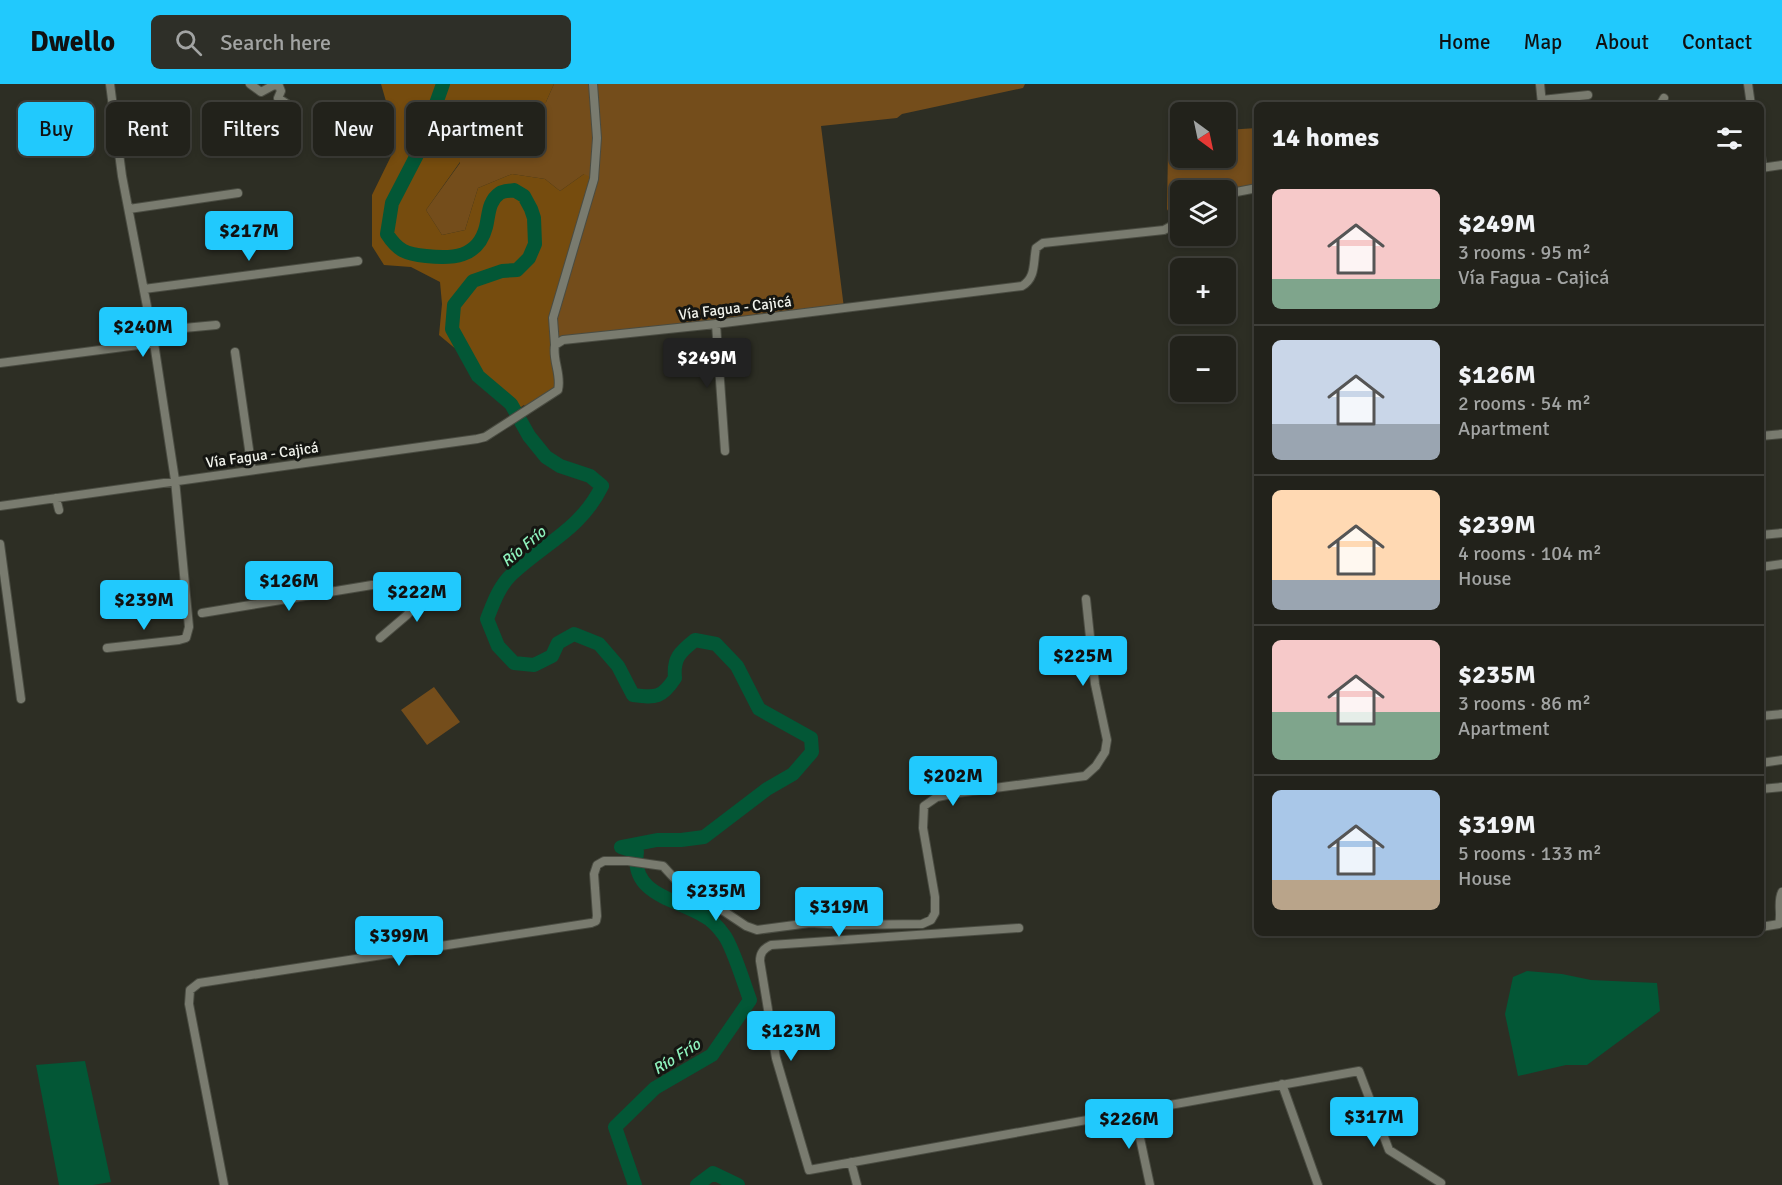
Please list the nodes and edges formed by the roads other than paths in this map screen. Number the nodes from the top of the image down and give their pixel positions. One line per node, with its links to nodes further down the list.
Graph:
1 (110, 84): 15 (street)
2 (250, 84): 7 (street)
3 (593, 84): 23 (street)
4 (1540, 84): 8 (street)
5 (1748, 84): 9 (street)
6 (1588, 95): 8 (street)
7 (284, 102)
8 (1542, 102)
9 (1751, 102)
10 (1782, 165): 11 (street)
11 (1764, 168)
12 (1254, 189): 13 (street)
13 (1236, 192)
14 (238, 193): 15 (street)
15 (129, 209): 18 (street)
16 (1170, 227): 19 (street, Vía Fagua - Cajicá)
17 (358, 261): 18 (street)
18 (144, 289): 21 (street)
19 (716, 324): 23 (street, Vía Fagua - Cajicá); 28 (street)
20 (216, 325): 21 (street)
21 (152, 331): 22 (street)
22 (154, 343): 25 (street); 30 (street)
23 (555, 345): 29 (street, Vía Fagua - Cajicá)
24 (235, 352): 29 (street)
25 (0, 363)
26 (1782, 434): 27 (street)
27 (1764, 436)
28 (725, 451)
29 (252, 470): 30 (street, Vía Fagua - Cajicá)
30 (175, 480): 31 (street, Vía Fagua - Cajicá); 44 (street)
31 (56, 498): 32 (street, Vía Fagua - Cajicá); 33 (street)
32 (0, 506)
33 (59, 510)
34 (1782, 533): 35 (street)
35 (1764, 536)
36 (0, 544): 45 (street)
37 (1782, 564): 38 (street)
38 (1764, 567)
39 (372, 585): 42 (street)
40 (417, 586): 43 (street)
41 (1086, 599): 56 (street)
42 (202, 612)
43 (380, 638)
44 (107, 648)
45 (21, 699)
46 (1782, 714): 47 (street)
47 (1764, 716)
48 (1782, 760): 49 (street)
49 (1764, 763)
50 (1782, 787): 51 (street)
51 (1764, 789)
52 (1782, 892): 53 (street)
53 (1764, 926)
54 (1018, 928): 59 (street)
55 (397, 944): 56 (street)
56 (398, 953): 61 (street)
57 (1282, 1084): 58 (street); 60 (street); 64 (street)
58 (1134, 1110): 59 (street); 63 (street)
59 (851, 1162): 62 (street)
60 (1441, 1183)
61 (224, 1185)
62 (857, 1185)
63 (1150, 1185)
64 (1318, 1185)

